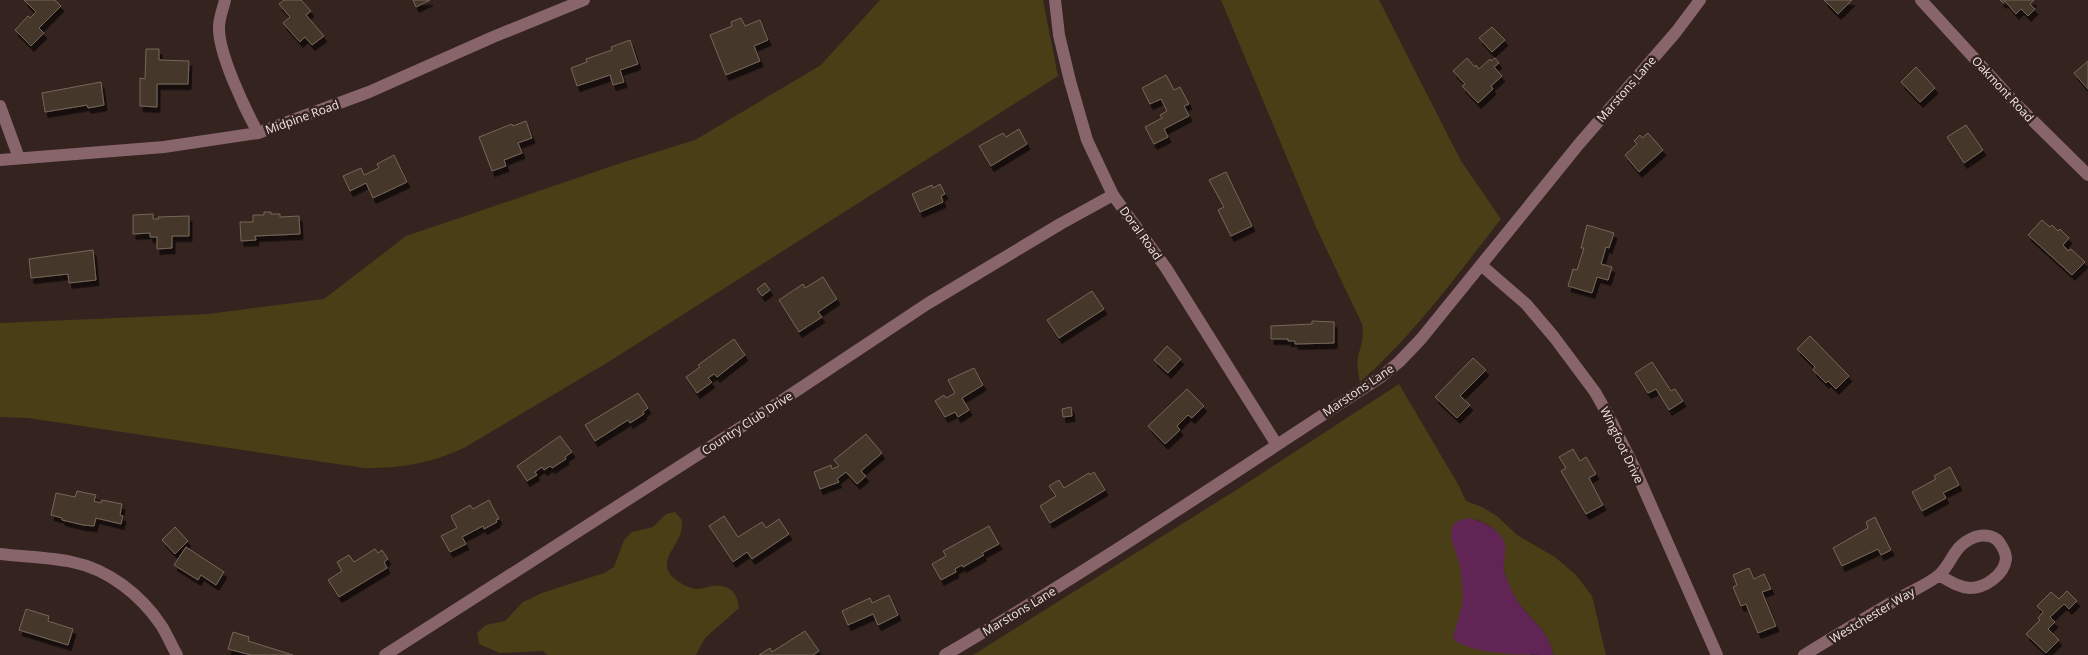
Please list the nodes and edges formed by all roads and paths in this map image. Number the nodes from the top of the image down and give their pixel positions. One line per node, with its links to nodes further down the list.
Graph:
1 (225, 0): 7 (street)
2 (584, 0): 7 (street, Midpine Road)
3 (1055, 0): 11 (street, Doral Road)
4 (1700, 0): 12 (street, Marstons Lane)
5 (1921, 0): 10 (street, Oakmont Road)
6 (0, 106): 8 (street)
7 (258, 133): 8 (street, Midpine Road)
8 (19, 158): 9 (street, Midpine Road)
9 (0, 160)
10 (2088, 175)
11 (1113, 195): 13 (street, Doral Road); 17 (street, Country Club Drive)
12 (1481, 265): 13 (street, Marstons Lane); 19 (street, Wingfoot Drive)
13 (1277, 445): 18 (street, Marstons Lane)
14 (0, 554): 16 (street)
15 (1939, 575): 15 (street, Westchester Way); 20 (street, Westchester Way)
16 (177, 655)
17 (385, 655)
18 (945, 655)
19 (1717, 655)
20 (1804, 655)

